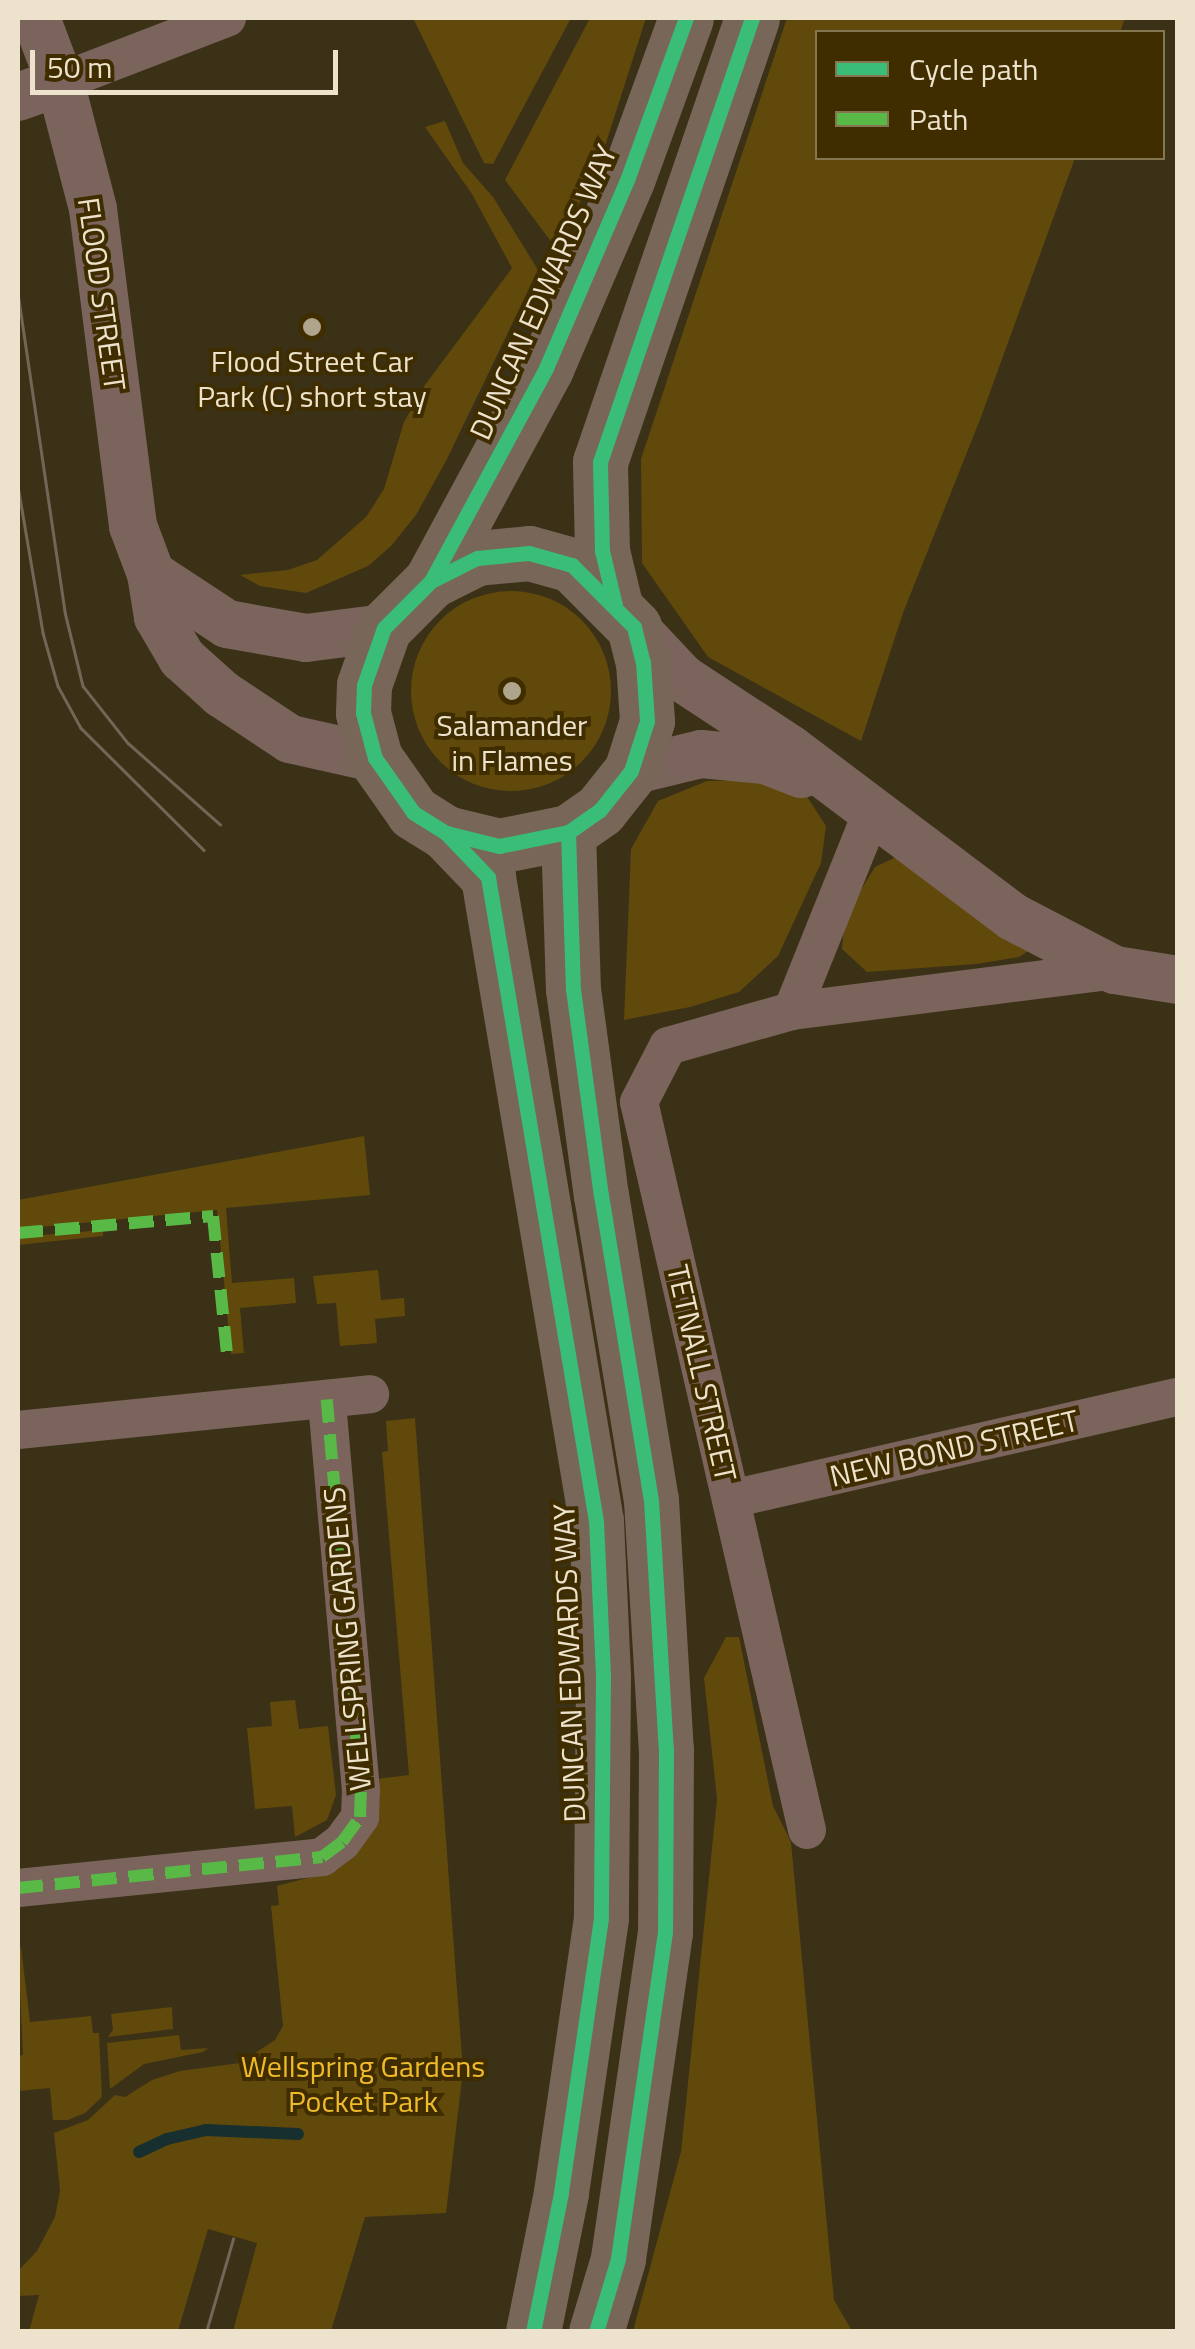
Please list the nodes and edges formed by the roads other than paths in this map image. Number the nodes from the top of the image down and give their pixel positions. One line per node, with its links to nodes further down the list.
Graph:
1 (36, 18): 5 (street, FLOOD STREET)
2 (227, 18): 5 (street)
3 (686, 18): 7 (highway, DUNCAN EDWARDS WAY)
4 (752, 18): 8 (highway)
5 (39, 89): 6 (street, FLOOD STREET)
6 (151, 574): 9 (street); 10 (street, FLOOD STREET)
7 (431, 581): 8 (highway); 9 (highway)
8 (624, 616): 11 (highway); 12 (street)
9 (384, 628): 10 (highway)
10 (374, 758): 14 (highway)
11 (631, 772): 12 (street); 13 (highway)
12 (857, 800): 15 (street); 17 (street)
13 (568, 832): 14 (highway); 26 (highway)
14 (446, 833): 25 (highway, DUNCAN EDWARDS WAY)
15 (1115, 970): 16 (street); 17 (street, TETNALL STREET)
16 (1178, 980)
17 (792, 1011): 22 (street, TETNALL STREET)
18 (370, 1394): 20 (street)
19 (1178, 1397): 22 (street, NEW BOND STREET)
20 (326, 1399): 21 (street); 24 (street, WELLSPRING GARDENS)
21 (18, 1430)
22 (731, 1499): 23 (street, TETNALL STREET)
23 (808, 1830)
24 (18, 1888)
25 (533, 2332)
26 (596, 2332)

